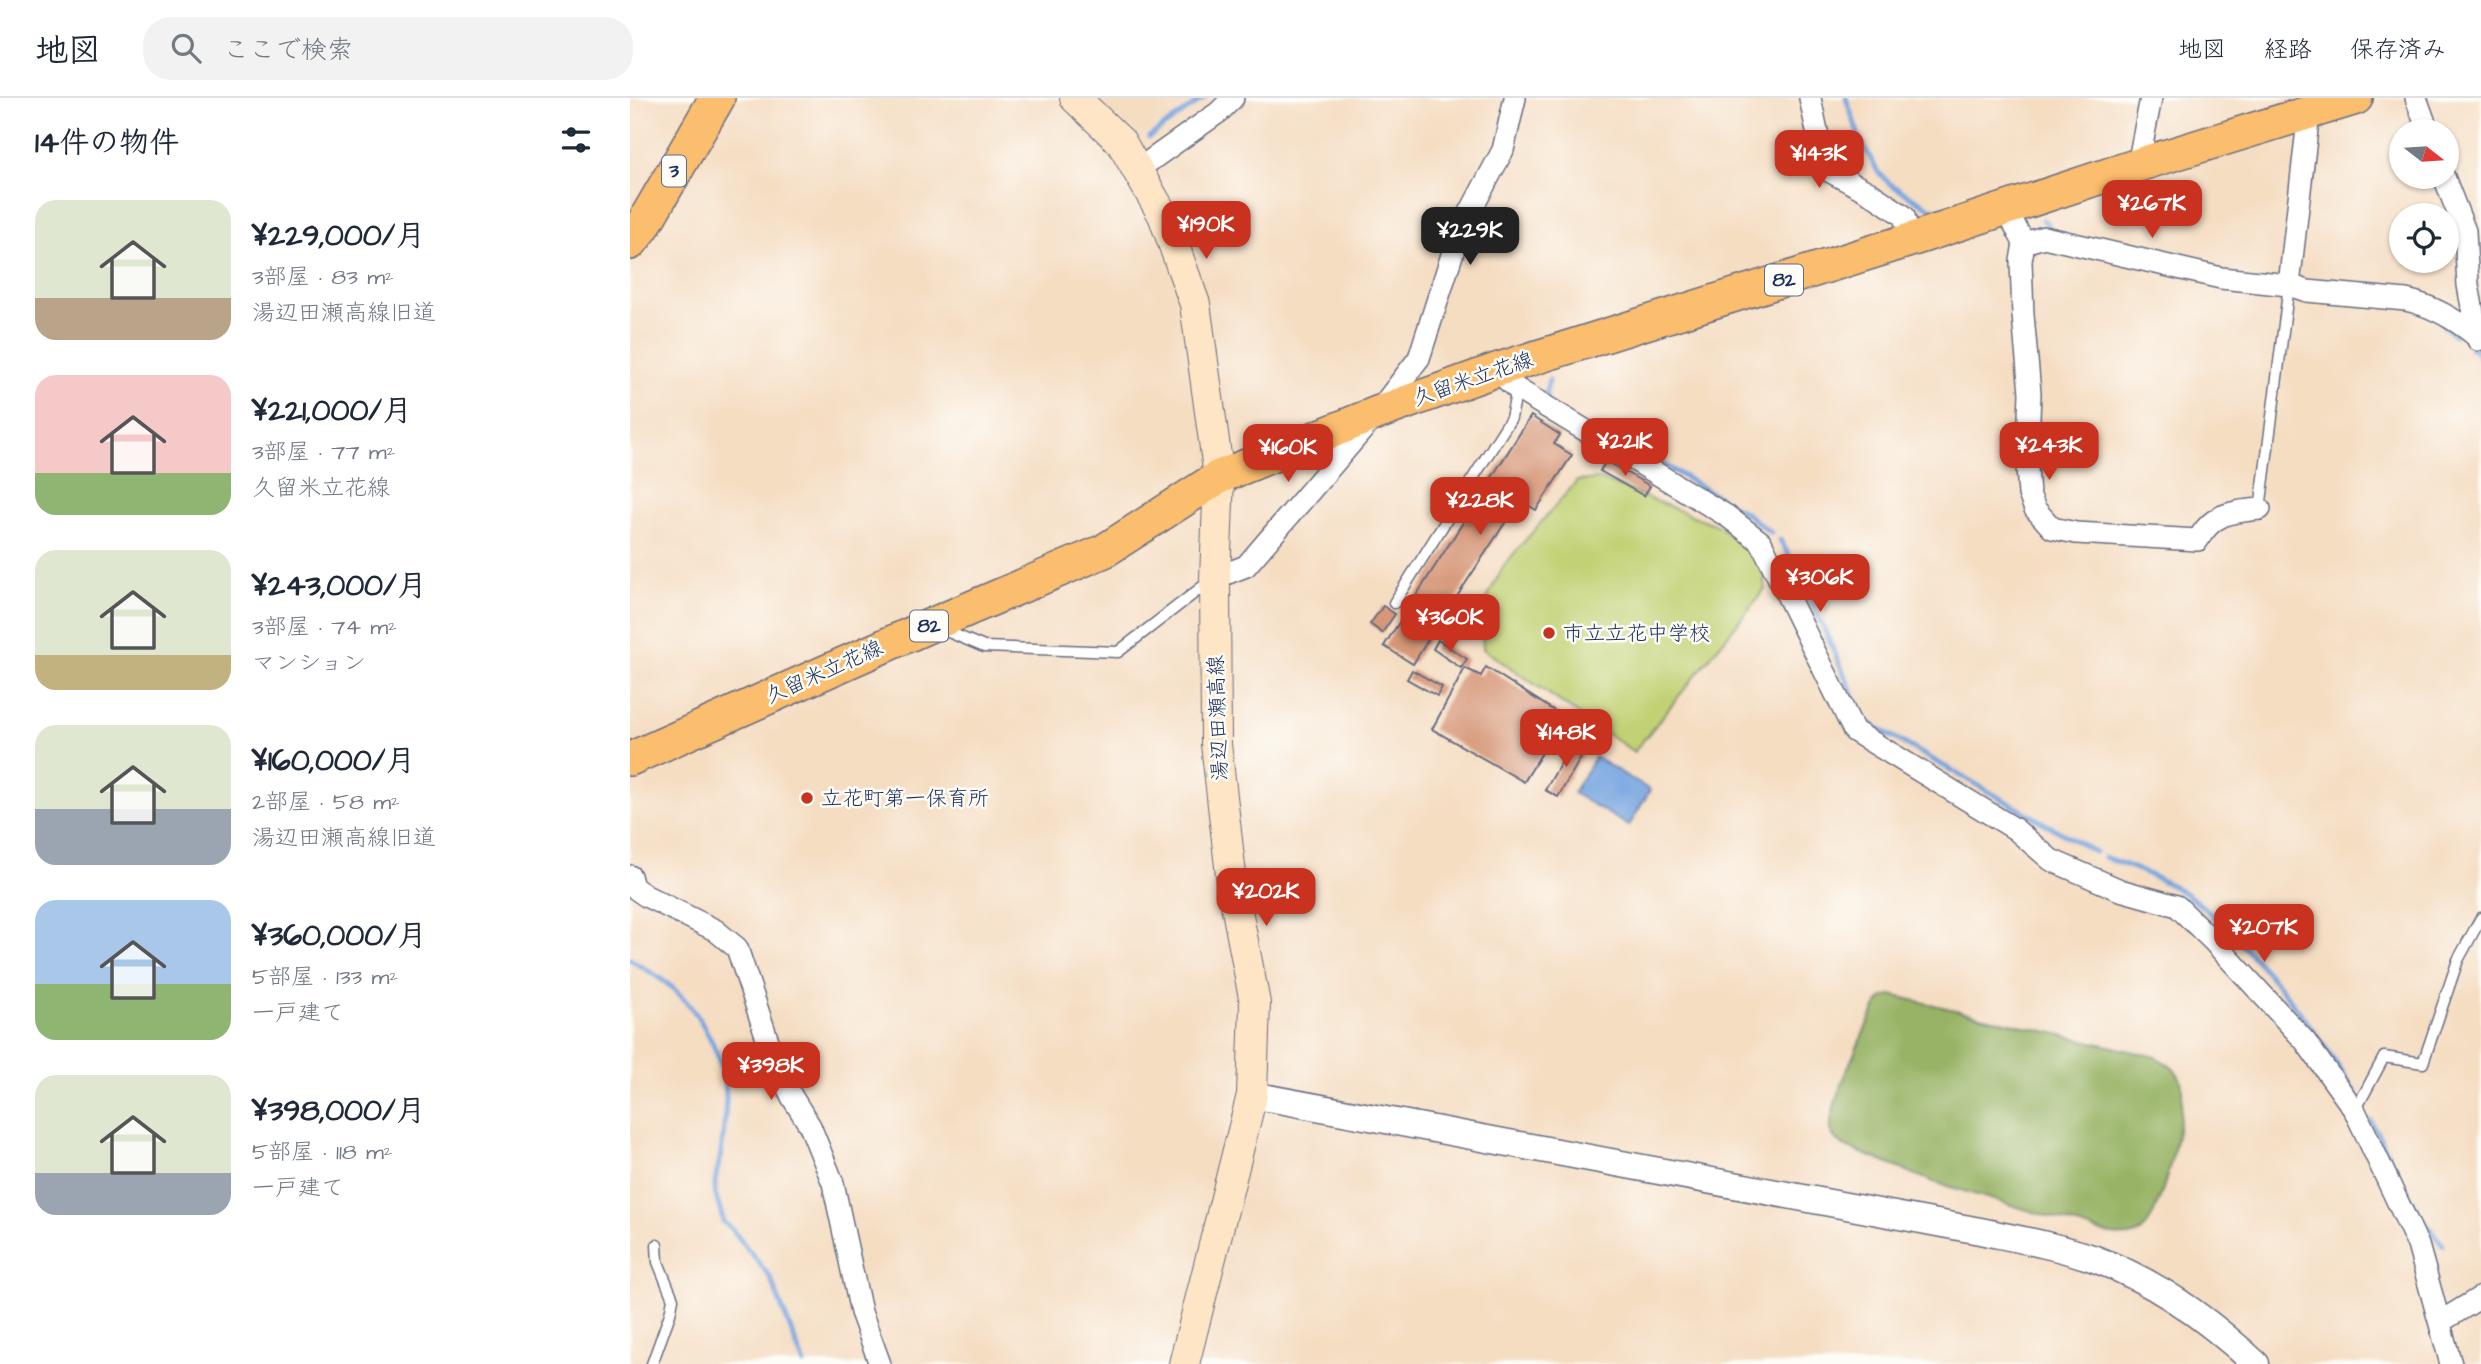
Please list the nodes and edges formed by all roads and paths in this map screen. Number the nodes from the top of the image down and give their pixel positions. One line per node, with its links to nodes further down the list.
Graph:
1 (716, 98): 16 (highway, 3)
2 (1075, 98): 12 (main road, 湯辺田瀬高線)
3 (1233, 98): 12 (street)
4 (1515, 98): 21 (street)
5 (1810, 98): 15 (street)
6 (2151, 98): 11 (street)
7 (2356, 98): 9 (main road, 久留米立花線 / 82)
8 (2416, 98): 10 (street)
9 (2309, 112): 11 (main road, 久留米立花線 / 82); 18 (street)
10 (2424, 119)
11 (2138, 165): 14 (main road, 久留米立花線 / 82)
12 (1137, 170): 22 (main road, 湯辺田瀬高線)
13 (2449, 189): 19 (street)
14 (2006, 209): 15 (main road, 久留米立花線 / 82); 17 (street)
15 (1910, 240): 20 (main road, 久留米立花線 / 82)
16 (630, 242)
17 (2024, 243): 18 (street); 23 (street)
18 (2289, 285): 19 (street); 23 (lane)
19 (2479, 340)
20 (1506, 380): 21 (main road, 久留米立花線 / 82); 25 (lane); 31 (street)
21 (1377, 413): 22 (main road, 久留米立花線 / 82); 24 (street)
22 (1219, 477): 24 (main road, 湯辺田瀬高線); 26 (main road, 久留米立花線 / 82)
23 (2260, 509)
24 (1215, 578): 26 (lane); 30 (main road, 湯辺田瀬高線)
25 (1394, 603)
26 (931, 625): 27 (main road, 久留米立花線 / 82)
27 (630, 759)
28 (630, 876): 36 (street)
29 (2481, 919): 31 (lane)
30 (1252, 1095): 37 (main road, 湯辺田瀬高線); 38 (street)
31 (2355, 1111): 34 (street)
32 (657, 1245): 35 (lane)
33 (2481, 1297): 34 (street)
34 (2440, 1322): 39 (street)
35 (652, 1364)
36 (880, 1364)
37 (1184, 1364)
38 (2256, 1364)
39 (2451, 1364)

